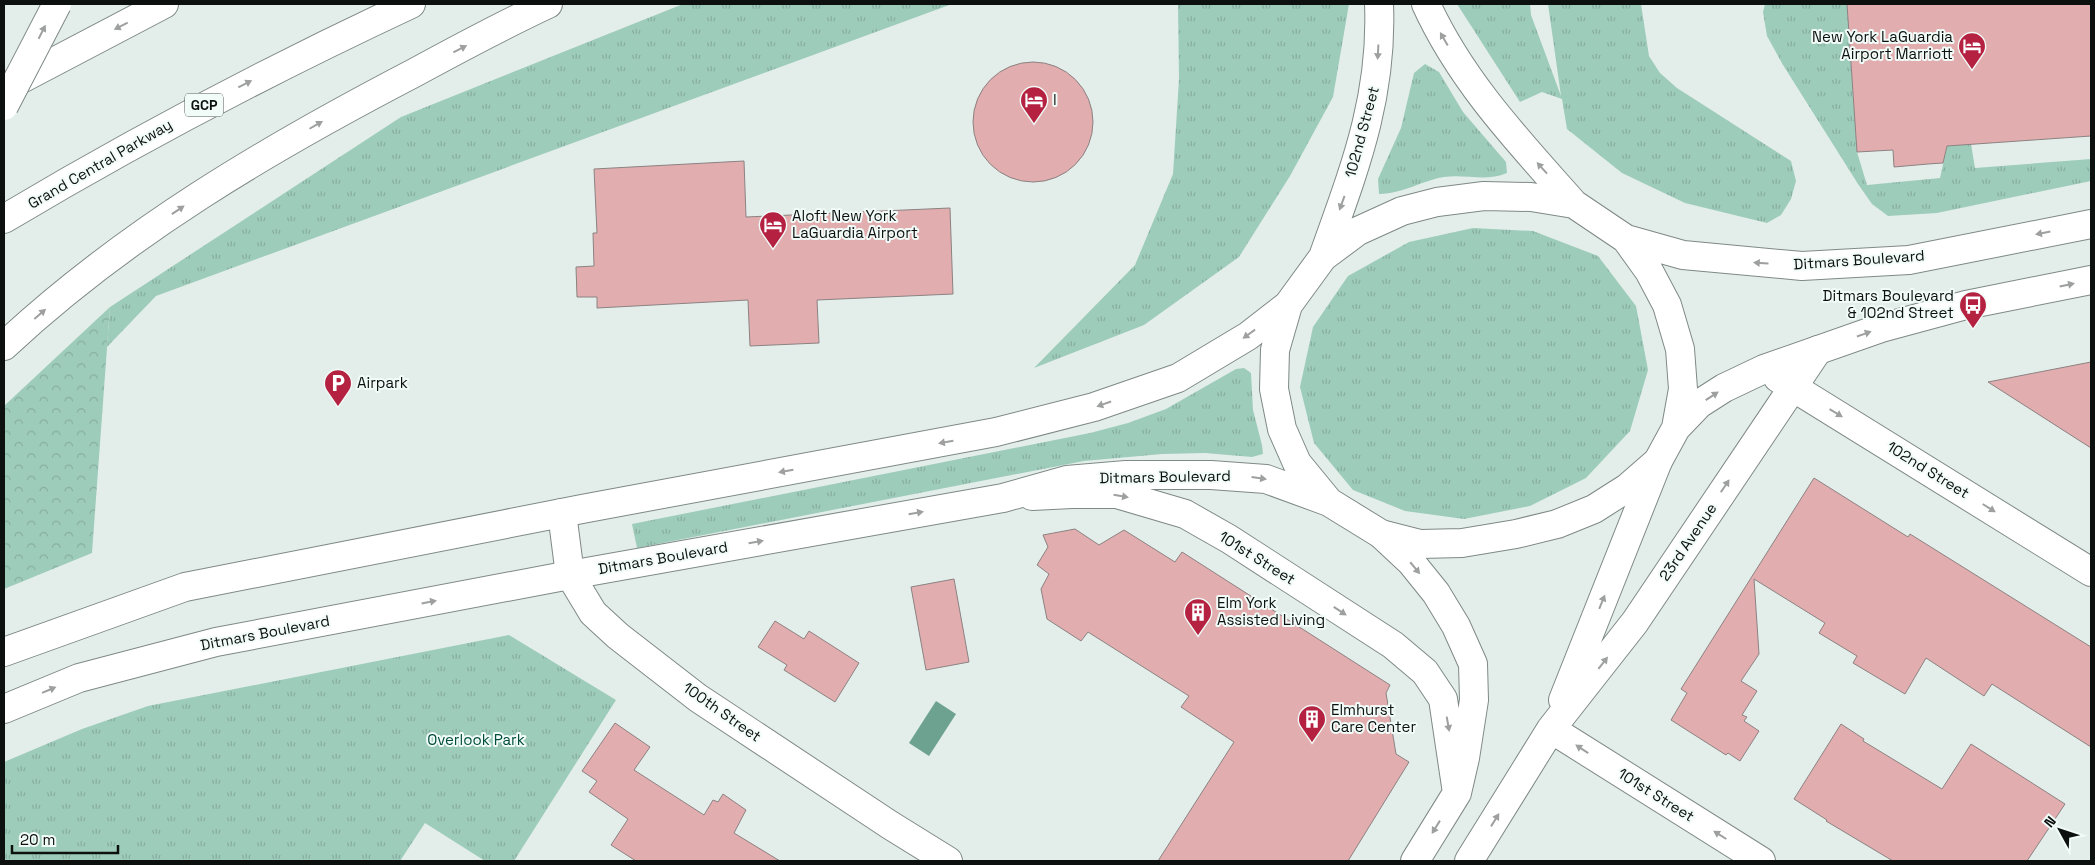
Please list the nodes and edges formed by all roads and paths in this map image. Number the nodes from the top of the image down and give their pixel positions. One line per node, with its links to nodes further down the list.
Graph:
1 (57, 4): 8 (main road, one-way to 1, bridge)
2 (164, 4): 7 (main road, one-way to 7)
3 (411, 4): 10 (main road, Grand Central Parkway / GCP, one-way to 3)
4 (548, 4): 16 (main road, one-way to 4)
5 (1379, 4): 13 (main road, 102nd Street, one-way to 13)
6 (1426, 4): 9 (main road, one-way to 6)
7 (4, 88)
8 (4, 106)
9 (1574, 204): 12 (main road); 13 (main road)
10 (4, 219)
11 (2091, 224): 12 (main road, Ditmars Boulevard, one-way to 12)
12 (1626, 239): 20 (main road)
13 (1323, 257): 15 (main road)
14 (2091, 280): 17 (main road, one-way to 14)
15 (1288, 305): 23 (main road); 24 (main road, one-way to 24)
16 (4, 346)
17 (1818, 350): 18 (main road); 19 (main road, 23rd Avenue)
18 (1764, 369): 19 (main road, 102nd Street); 20 (main road, one-way to 18)
19 (1794, 388): 26 (main road, 102nd Street, one-way to 26); 30 (main road, 23rd Avenue, one-way to 19)
20 (1676, 428): 21 (main road)
21 (1658, 461): 25 (main road); 30 (main road, 23rd Avenue, one-way to 21)
22 (1003, 498): 23 (main road, Ditmars Boulevard, one-way to 23); 27 (main road, Ditmars Boulevard, one-way to 22); 31 (main road, 101st Street, one-way to 31)
23 (1328, 502): 25 (main road)
24 (562, 513): 27 (main road, 100th Street); 28 (main road)
25 (1381, 534): 31 (main road, one-way to 31)
26 (2091, 572)
27 (570, 575): 29 (main road, Ditmars Boulevard, one-way to 27); 32 (main road, 100th Street)
28 (4, 652)
29 (4, 709)
30 (1551, 729): 34 (main road, 23rd Avenue, one-way to 30); 35 (main road, 101st Street, one-way to 30)
31 (1457, 793): 33 (main road, one-way to 33)
32 (948, 861)
33 (1415, 861)
34 (1469, 861)
35 (1761, 861)

